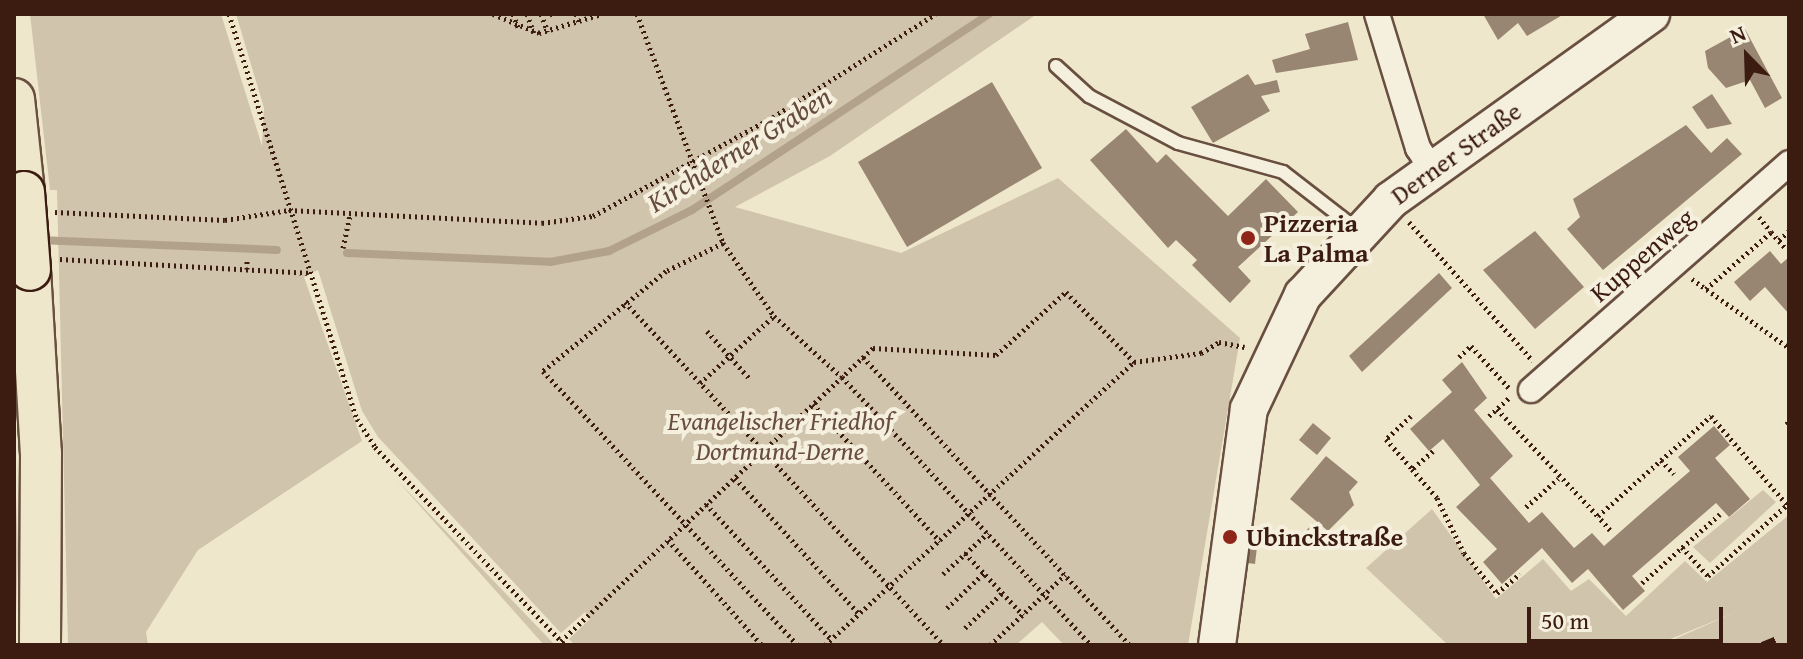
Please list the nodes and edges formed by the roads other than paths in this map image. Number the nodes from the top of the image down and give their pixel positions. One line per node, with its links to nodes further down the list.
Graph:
1 (1377, 14): 6 (street)
2 (1651, 14): 6 (main road, Derner Straße)
3 (1056, 66): 7 (lane)
4 (14, 99): 9 (main road, bridge)
5 (1789, 163): 8 (street, Kuppenweg)
6 (1431, 168): 7 (main road, Derner Straße)
7 (1359, 231): 10 (main road, Derner Straße)
8 (1539, 383)
9 (40, 645)
10 (1217, 645)

